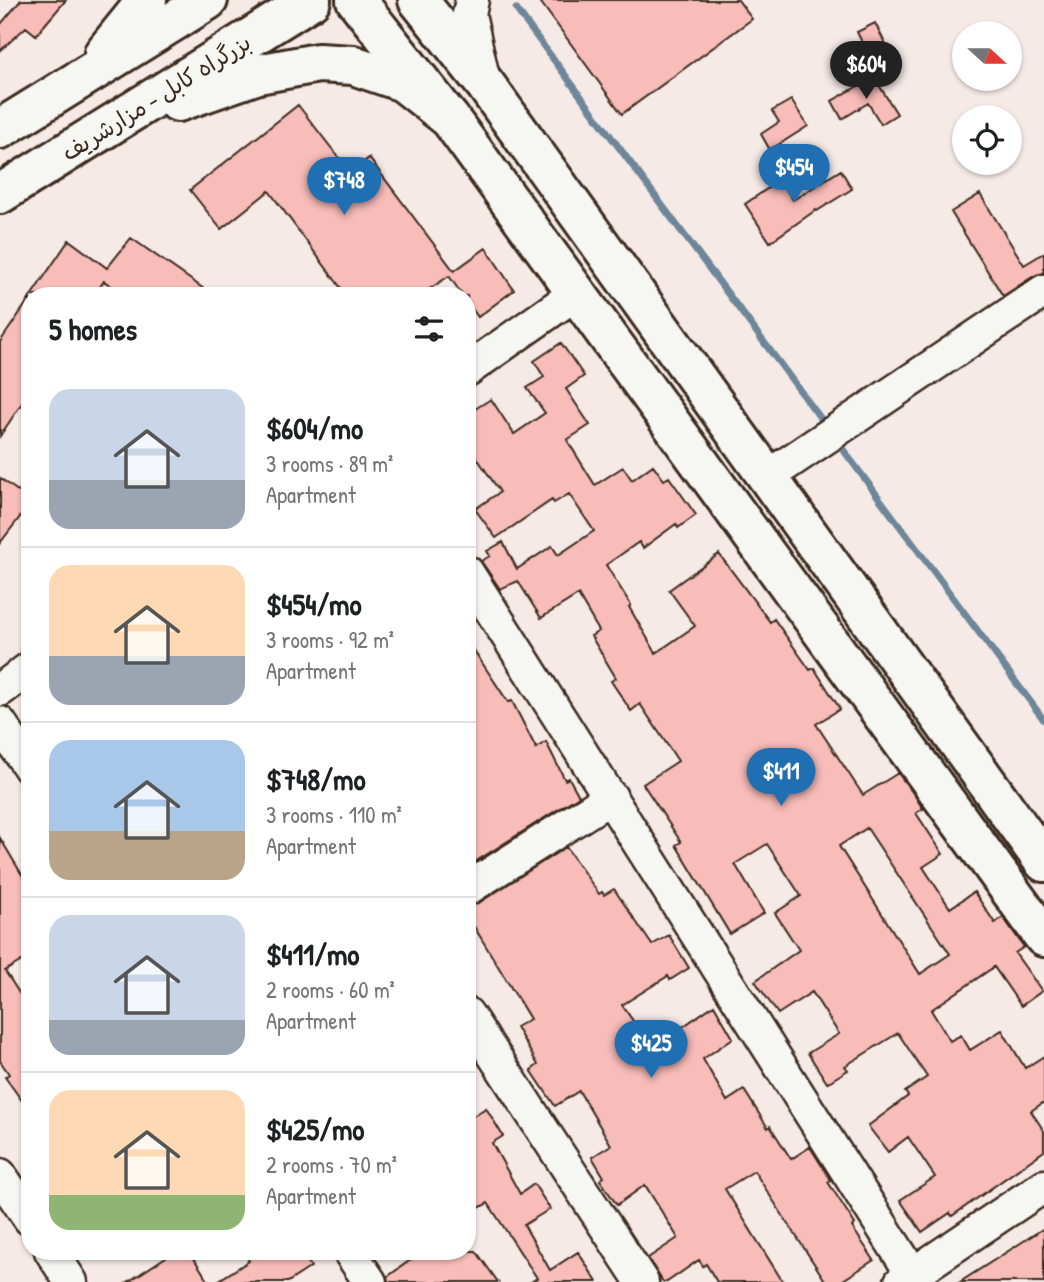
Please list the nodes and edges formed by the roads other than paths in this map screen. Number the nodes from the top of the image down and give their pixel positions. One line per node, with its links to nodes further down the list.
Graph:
1 (147, 0): 7 (main road)
2 (208, 0): 7 (main road)
3 (311, 0): 10 (main road, بزرگراه کابل - مزارشریف)
4 (356, 0): 9 (main road)
5 (418, 0): 8 (main road)
6 (472, 0): 8 (street)
7 (85, 76): 11 (main road)
8 (485, 84): 16 (main road)
9 (450, 119): 10 (main road); 14 (main road)
10 (113, 124): 12 (main road, بزرگراه کابل - مزارشریف)
11 (0, 130)
12 (0, 194)
13 (1044, 291): 16 (street)
14 (575, 294): 15 (street); 25 (main road)
15 (476, 364)
16 (767, 477): 23 (main road)
17 (476, 586): 22 (street)
18 (21, 675): 19 (street)
19 (0, 690)
20 (0, 723): 21 (street)
21 (21, 754)
22 (611, 797): 24 (street); 32 (street)
23 (1039, 846)
24 (476, 883)
25 (1044, 937)
26 (477, 1051): 35 (street)
27 (0, 1175): 29 (street)
28 (1044, 1186): 32 (street)
29 (21, 1206)
30 (57, 1260): 33 (street)
31 (355, 1260): 34 (street)
32 (907, 1278)
33 (71, 1282)
34 (370, 1282)
35 (642, 1282)

